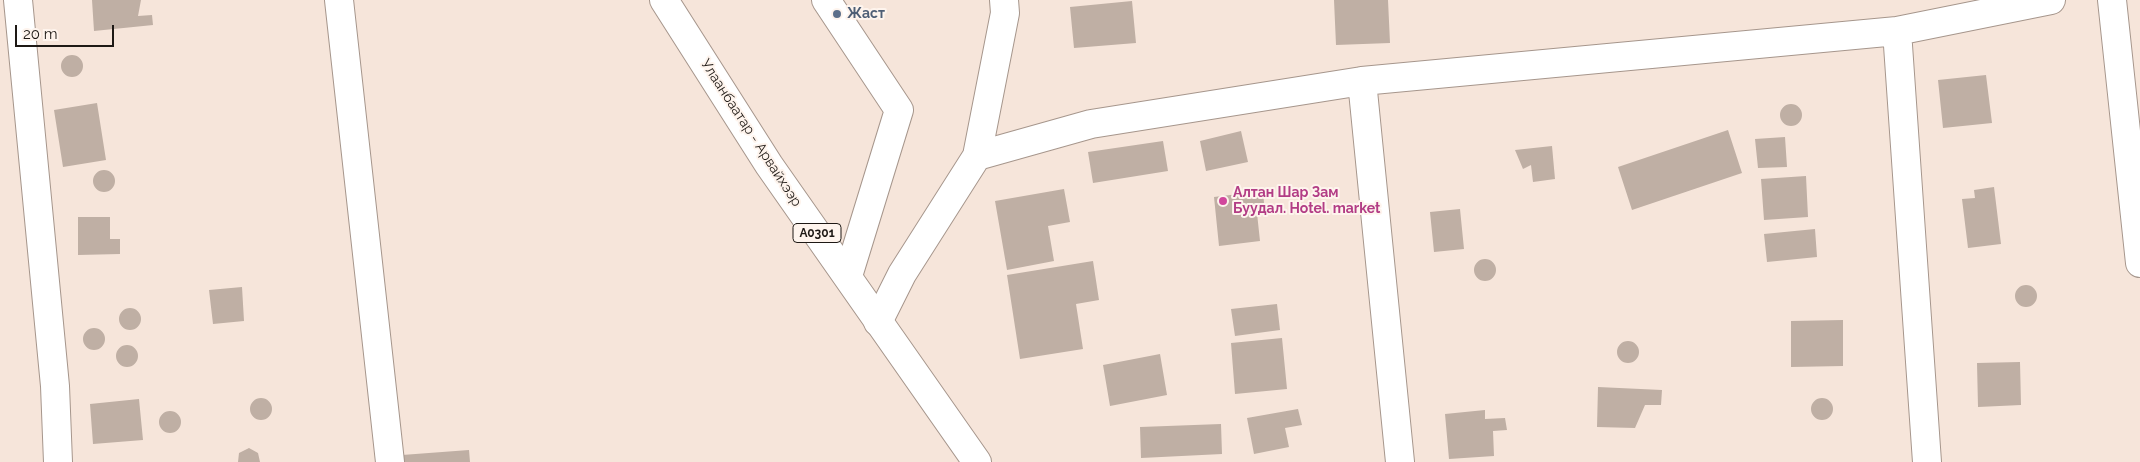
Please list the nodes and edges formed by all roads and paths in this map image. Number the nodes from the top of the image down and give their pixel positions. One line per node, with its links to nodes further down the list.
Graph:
1 (18, 0): 14 (main road)
2 (339, 0): 15 (main road)
3 (664, 0): 12 (main road, Улаанбаатар - Арвайхээр / A0301)
4 (826, 0): 12 (main road)
5 (1004, 0): 10 (main road)
6 (2051, 0): 8 (main road)
7 (2112, 0): 11 (main road)
8 (1897, 31): 9 (main road); 18 (main road)
9 (1362, 81): 10 (main road); 17 (main road)
10 (977, 156): 13 (main road)
11 (2140, 263)
12 (848, 276): 13 (main road, Улаанбаатар - Арвайхээр / A0301)
13 (878, 322): 16 (main road, Улаанбаатар - Арвайхээр / A0301)
14 (58, 462)
15 (390, 462)
16 (977, 462)
17 (1400, 462)
18 (1927, 462)

